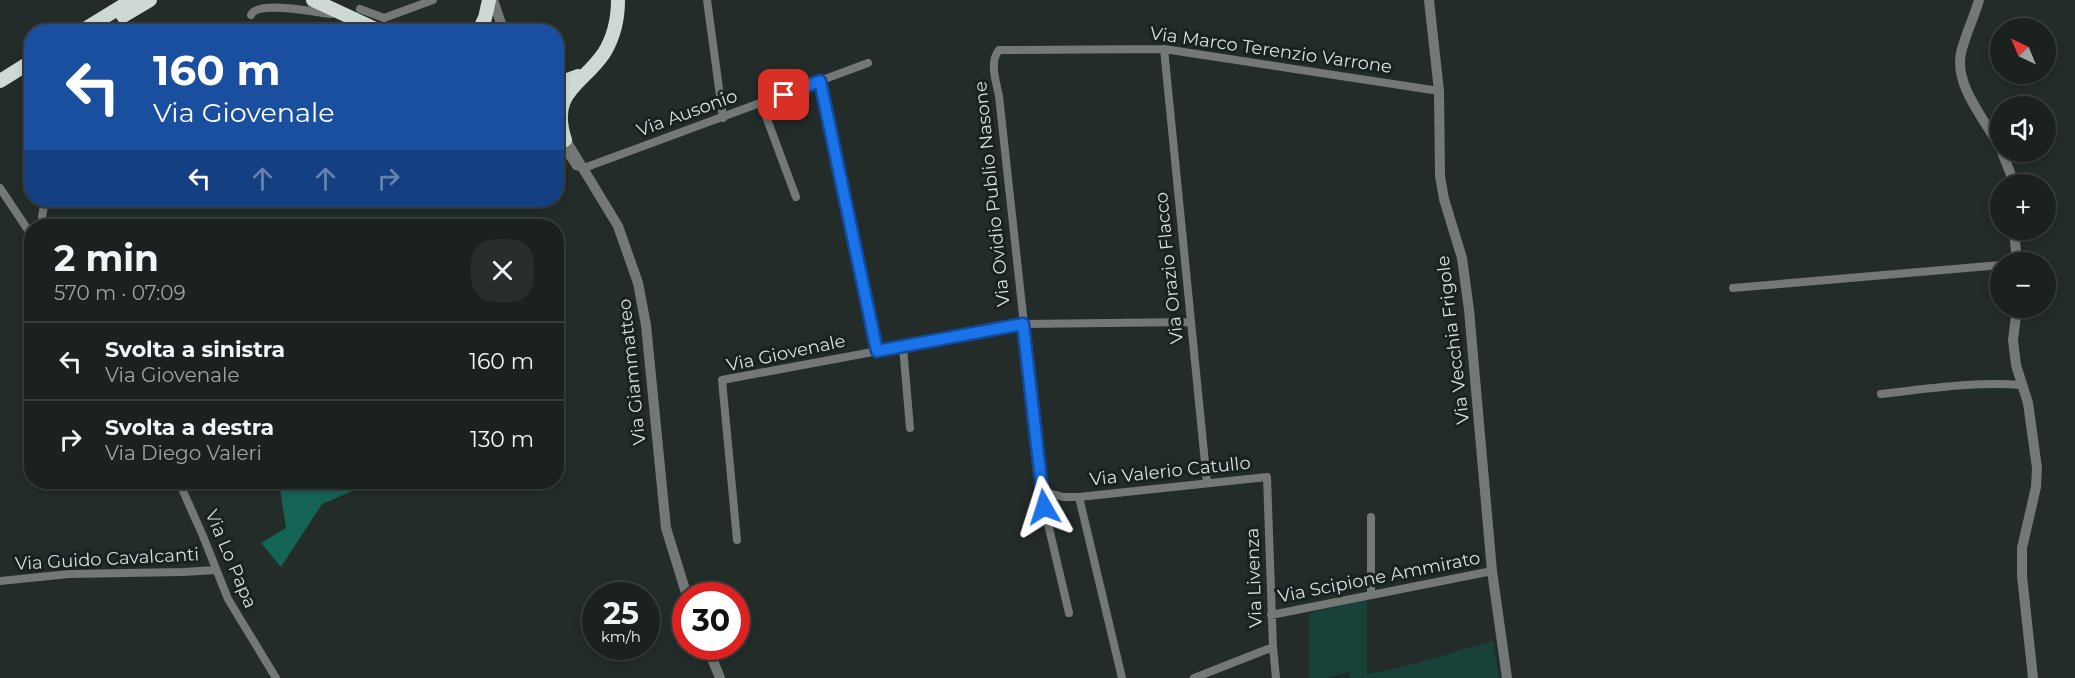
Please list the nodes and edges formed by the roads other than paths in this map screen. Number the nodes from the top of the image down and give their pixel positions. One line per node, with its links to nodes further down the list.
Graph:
1 (120, 0): 17 (highway)
2 (132, 0): 18 (highway)
3 (150, 0): 15 (highway)
4 (160, 0): 15 (highway)
5 (313, 0): 14 (highway)
6 (326, 0): 21 (highway)
7 (433, 0): 13 (street)
8 (491, 0): 22 (highway); 23 (street)
9 (618, 0): 28 (highway)
10 (707, 0): 37 (street)
11 (1429, 0): 33 (street, Via Vecchia Frigole)
12 (1979, 0): 38 (street)
13 (360, 9)
14 (334, 13): 16 (street); 20 (highway)
15 (125, 15): 19 (highway)
16 (251, 15)
17 (84, 24)
18 (93, 24)
19 (111, 24)
20 (362, 24)
21 (377, 24)
22 (482, 24)
23 (501, 24)
24 (1164, 49): 25 (street, Via Marco Terenzio Varrone); 33 (street, Via Marco Terenzio Varrone); 47 (street, Via Orazio Flacco)
25 (994, 56): 48 (street, Via Ovidio Publio Nasone)
26 (868, 63): 31 (street, Via Ausonio)
27 (24, 66): 30 (highway)
28 (592, 66): 32 (highway); 35 (highway)
29 (24, 77): 34 (highway)
30 (0, 81)
31 (820, 81): 36 (street, Via Ausonio); 50 (street)
32 (564, 82)
33 (1438, 91): 62 (street, Via Vecchia Frigole)
34 (0, 92)
35 (564, 103)
36 (761, 103): 37 (street, Via Ausonio); 42 (street)
37 (723, 118): 40 (street, Via Ausonio)
38 (1990, 130)
39 (564, 142): 40 (street, Via Giammatteo)
40 (584, 168): 64 (street, Via Giammatteo)
41 (0, 188): 43 (street)
42 (796, 197)
43 (24, 224)
44 (1990, 266): 45 (street)
45 (1733, 288)
46 (2016, 318): 51 (street)
47 (1191, 322): 48 (street, Via Giovenale); 55 (street, Via Orazio Flacco)
48 (1023, 324): 49 (street, Via Giovenale); 57 (street, Via Ovidio Publio Nasone)
49 (903, 347): 50 (street, Via Giovenale); 53 (street)
50 (877, 351): 60 (street, Via Giovenale)
51 (2022, 385): 52 (street); 76 (street)
52 (1881, 394)
53 (910, 428)
54 (1267, 477): 55 (street, Via Valerio Catullo); 67 (street, Via Livenza)
55 (1207, 483): 58 (street, Via Valerio Catullo)
56 (182, 489): 61 (street, Via Lo Papa)
57 (1042, 491): 58 (street, Via Valerio Catullo); 66 (street, Via Ovidio Publio Nasone)
58 (1079, 497): 72 (street)
59 (1371, 517): 65 (street)
60 (737, 540)
61 (216, 570): 63 (street, Via Guido Cavalcanti); 70 (street, Via Lo Papa)
62 (1492, 571): 65 (street, Via Scipione Ammirato); 75 (street, Via Vecchia Frigole)
63 (0, 581)
64 (683, 582)
65 (1371, 595): 67 (street, Via Scipione Ammirato)
66 (1069, 613)
67 (1272, 615): 68 (street, Via Livenza)
68 (1273, 647): 73 (street); 74 (street, Via Livenza)
69 (713, 660): 71 (street)
70 (276, 678)
71 (720, 678)
72 (1122, 678)
73 (1194, 678)
74 (1276, 678)
75 (1507, 678)
76 (2033, 678)

